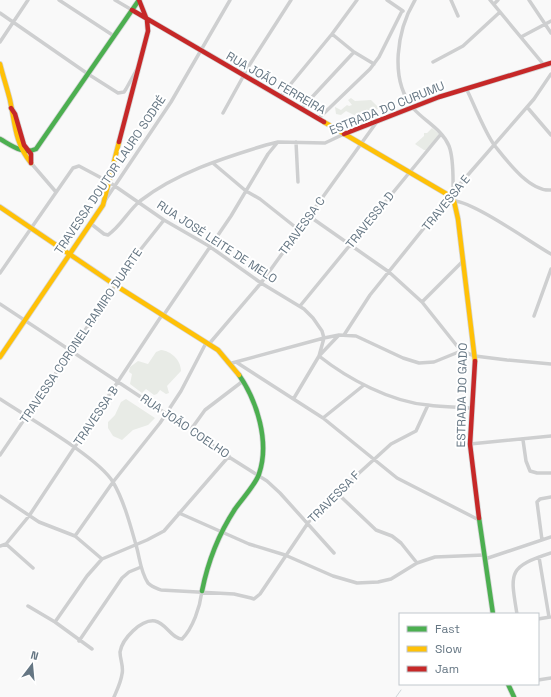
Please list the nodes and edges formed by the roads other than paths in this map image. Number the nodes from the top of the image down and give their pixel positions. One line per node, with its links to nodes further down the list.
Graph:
1 (28, 0): 23 (street)
2 (59, 0): 27 (street)
3 (115, 0): 15 (street, RUA JOÃO FERREIRA)
4 (139, 0): 15 (street); 21 (street)
5 (230, 0): 30 (street, TRAVESSA DOUTOR LAURO SODRÉ)
6 (291, 0): 40 (street)
7 (357, 0): 26 (street)
8 (387, 0): 16 (street)
9 (415, 0): 19 (street)
10 (451, 0): 20 (street)
11 (490, 0): 14 (street)
12 (498, 0): 14 (street)
13 (529, 0): 24 (street)
14 (494, 4): 17 (street)
15 (132, 10): 21 (street, RUA JOÃO FERREIRA); 27 (street)
16 (402, 11): 19 (street); 36 (street)
17 (500, 12): 28 (street); 32 (street)
18 (0, 13): 23 (street)
19 (407, 14): 44 (street)
20 (458, 16)
21 (147, 20): 30 (street, RUA JOÃO FERREIRA); 33 (street)
22 (551, 21): 24 (street)
23 (15, 22): 29 (street); 38 (street)
24 (545, 25): 25 (street); 28 (street)
25 (551, 33)
26 (332, 34): 31 (street); 42 (street)
27 (114, 36): 38 (street)
28 (521, 37): 37 (street)
29 (0, 42)
30 (201, 51): 40 (street, RUA JOÃO FERREIRA); 65 (street, TRAVESSA DOUTOR LAURO SODRÉ)
31 (354, 52): 36 (street); 46 (street)
32 (433, 62)
33 (140, 63): 38 (street); 63 (street)
34 (551, 63): 37 (street, ESTRADA DO CURUMU)
35 (0, 64): 43 (street)
36 (374, 64): 48 (street)
37 (544, 65): 41 (street, ESTRADA DO CURUMU)
38 (88, 74): 59 (street)
39 (551, 74): 45 (street, TRAVESSA E)
40 (243, 75): 42 (street, RUA JOÃO FERREIRA); 47 (street)
41 (466, 88): 44 (street, ESTRADA DO CURUMU); 57 (street)
42 (280, 97): 46 (street, RUA JOÃO FERREIRA)
43 (11, 106): 58 (street); 59 (street)
44 (412, 107): 49 (street, ESTRADA DO CURUMU); 51 (street)
45 (527, 107): 52 (street); 57 (street, TRAVESSA E)
46 (301, 109): 48 (street, RUA JOÃO FERREIRA)
47 (223, 113)
48 (318, 119): 50 (street, RUA JOÃO FERREIRA)
49 (376, 123): 50 (street, ESTRADA DO CURUMU); 56 (street, TRAVESSA C)
50 (344, 134): 55 (street, ESTRADA DO CURUMU); 56 (street, RUA JOÃO FERREIRA)
51 (441, 134): 62 (street, TRAVESSA D); 69 (street)
52 (551, 135)
53 (0, 138): 58 (street)
54 (278, 142): 55 (street, ESTRADA DO CURUMU); 61 (street, ESTRADA DO CURUMU); 67 (street, TRAVESSA B)
55 (296, 142): 64 (street)
56 (362, 144): 62 (street, RUA JOÃO FERREIRA); 75 (street, TRAVESSA C)
57 (495, 146): 66 (street); 69 (street, TRAVESSA E)
58 (20, 150): 59 (street); 60 (street)
59 (30, 152): 60 (street)
60 (31, 163): 68 (street)
61 (214, 164): 67 (street); 72 (street, ESTRADA DO CURUMU)
62 (409, 173): 70 (street, RUA JOÃO FERREIRA); 81 (street, TRAVESSA D)
63 (109, 182): 65 (street, RUA JOSÉ LEITE DE MELO); 68 (street, RUA JOSÉ LEITE DE MELO); 73 (street)
64 (298, 182)
65 (116, 187): 72 (street, RUA JOSÉ LEITE DE MELO); 73 (street, TRAVESSA DOUTOR LAURO SODRÉ)
66 (551, 190)
67 (246, 191): 79 (street); 80 (street, TRAVESSA B)
68 (56, 192): 78 (street)
69 (453, 192): 70 (street, TRAVESSA E)
70 (450, 196): 71 (street, RUA JOÃO FERREIRA); 86 (street, TRAVESSA E)
71 (454, 201): 83 (street); 84 (street, ESTRADA DO GADO)
72 (139, 202): 76 (street, RUA JOSÉ LEITE DE MELO); 77 (street, ESTRADA DO CURUMU)
73 (102, 205): 77 (street, TRAVESSA DOUTOR LAURO SODRÉ)
74 (0, 206): 78 (street)
75 (309, 216): 79 (street, TRAVESSA C); 81 (street)
76 (164, 220): 80 (street, RUA JOSÉ LEITE DE MELO); 89 (street, TRAVESSA CORONEL RAMIRO DUARTE)
77 (90, 223): 82 (street, TRAVESSA DOUTOR LAURO SODRÉ)
78 (31, 227): 82 (street); 87 (street)
79 (300, 230): 88 (street, TRAVESSA C)
80 (209, 246): 88 (street, RUA JOSÉ LEITE DE MELO); 93 (street, TRAVESSA B)
81 (350, 246): 86 (street); 92 (street, TRAVESSA D)
82 (69, 254): 89 (street); 95 (street, TRAVESSA DOUTOR LAURO SODRÉ)
83 (551, 254)
84 (463, 261): 90 (street); 103 (street, ESTRADA DO GADO)
85 (551, 269): 94 (street)
86 (389, 272): 90 (street); 97 (street, TRAVESSA E)
87 (0, 273)
88 (261, 283): 92 (street, RUA JOSÉ LEITE DE MELO); 99 (street, TRAVESSA C)
89 (115, 285): 93 (street); 100 (street, TRAVESSA CORONEL RAMIRO DUARTE)
90 (422, 302): 101 (street)
91 (0, 304): 95 (street, RUA JOÃO COELHO)
92 (300, 306): 98 (street, RUA JOSÉ LEITE DE MELO)
93 (162, 316): 99 (street); 108 (street, TRAVESSA B)
94 (534, 316)
95 (24, 321): 100 (street, RUA JOÃO COELHO); 104 (street, TRAVESSA DOUTOR LAURO SODRÉ)
96 (339, 335): 97 (street); 98 (street); 102 (street)
97 (344, 335): 101 (street)
98 (324, 338): 102 (street); 105 (street)
99 (207, 344): 105 (street); 114 (street, TRAVESSA C)
100 (70, 350): 108 (street, RUA JOÃO COELHO); 115 (street, TRAVESSA CORONEL RAMIRO DUARTE)
101 (461, 351): 103 (street)
102 (319, 356): 109 (street); 110 (street)
103 (475, 356): 106 (street); 113 (street, ESTRADA DO GADO)
104 (0, 357)
105 (234, 362): 107 (street); 110 (street)
106 (551, 364)
107 (243, 381): 117 (street); 126 (street)
108 (119, 382): 114 (street, RUA JOÃO COELHO); 121 (street, TRAVESSA B)
109 (364, 386): 112 (street); 116 (street)
110 (294, 398): 116 (street)
111 (0, 399): 115 (street)
112 (428, 405): 113 (street); 124 (street, TRAVESSA F)
113 (471, 408): 120 (street, ESTRADA DO GADO)
114 (165, 413): 117 (street, RUA JOÃO COELHO); 127 (street, TRAVESSA C)
115 (26, 416): 121 (street); 122 (street, TRAVESSA CORONEL RAMIRO DUARTE)
116 (323, 418): 124 (street)
117 (192, 428): 123 (street, RUA JOÃO COELHO)
118 (551, 436): 119 (street)
119 (522, 440): 120 (street); 125 (street)
120 (470, 444): 133 (street, ESTRADA DO GADO)
121 (74, 448): 127 (street); 132 (street, TRAVESSA B)
122 (0, 455)
123 (228, 456): 126 (street, RUA JOÃO COELHO); 131 (street)
124 (372, 460): 128 (street, TRAVESSA F); 133 (street)
125 (551, 473)
126 (259, 475): 134 (street, RUA JOÃO COELHO); 135 (street)
127 (113, 482): 136 (street, TRAVESSA C); 140 (street)
128 (337, 493): 134 (street, TRAVESSA F); 148 (street)
129 (0, 496): 132 (street)
130 (551, 497): 138 (street)
131 (179, 513): 135 (street); 140 (street)
132 (29, 516): 136 (street); 139 (street, TRAVESSA B)
133 (479, 520): 145 (street, ESTRADA DO GADO)
134 (307, 523): 142 (street, RUA JOÃO COELHO); 144 (street, TRAVESSA F)
135 (221, 531): 144 (street); 151 (street)
136 (75, 536): 147 (street)
137 (551, 537): 138 (street)
138 (542, 540): 145 (street)
139 (6, 544): 141 (street); 150 (street)
140 (136, 545): 147 (street); 149 (street)
141 (0, 546)
142 (334, 553)
143 (551, 553): 146 (street)
144 (285, 555): 148 (street); 151 (street, TRAVESSA F)
145 (485, 557): 148 (street); 153 (street, ESTRADA DO GADO)
146 (539, 557): 154 (street); 155 (street)
147 (102, 559): 157 (street)
148 (417, 564)
149 (141, 567): 151 (street); 158 (street)
150 (33, 568)
151 (202, 591): 163 (street)
152 (28, 606): 157 (street)
153 (493, 613)
154 (517, 613)
155 (550, 617): 156 (street)
156 (539, 619)
157 (55, 622): 158 (street)
158 (79, 641): 159 (street)
159 (92, 649)
160 (551, 678): 161 (street)
161 (539, 680)
162 (508, 685): 164 (street)
163 (114, 697)
164 (514, 697)

